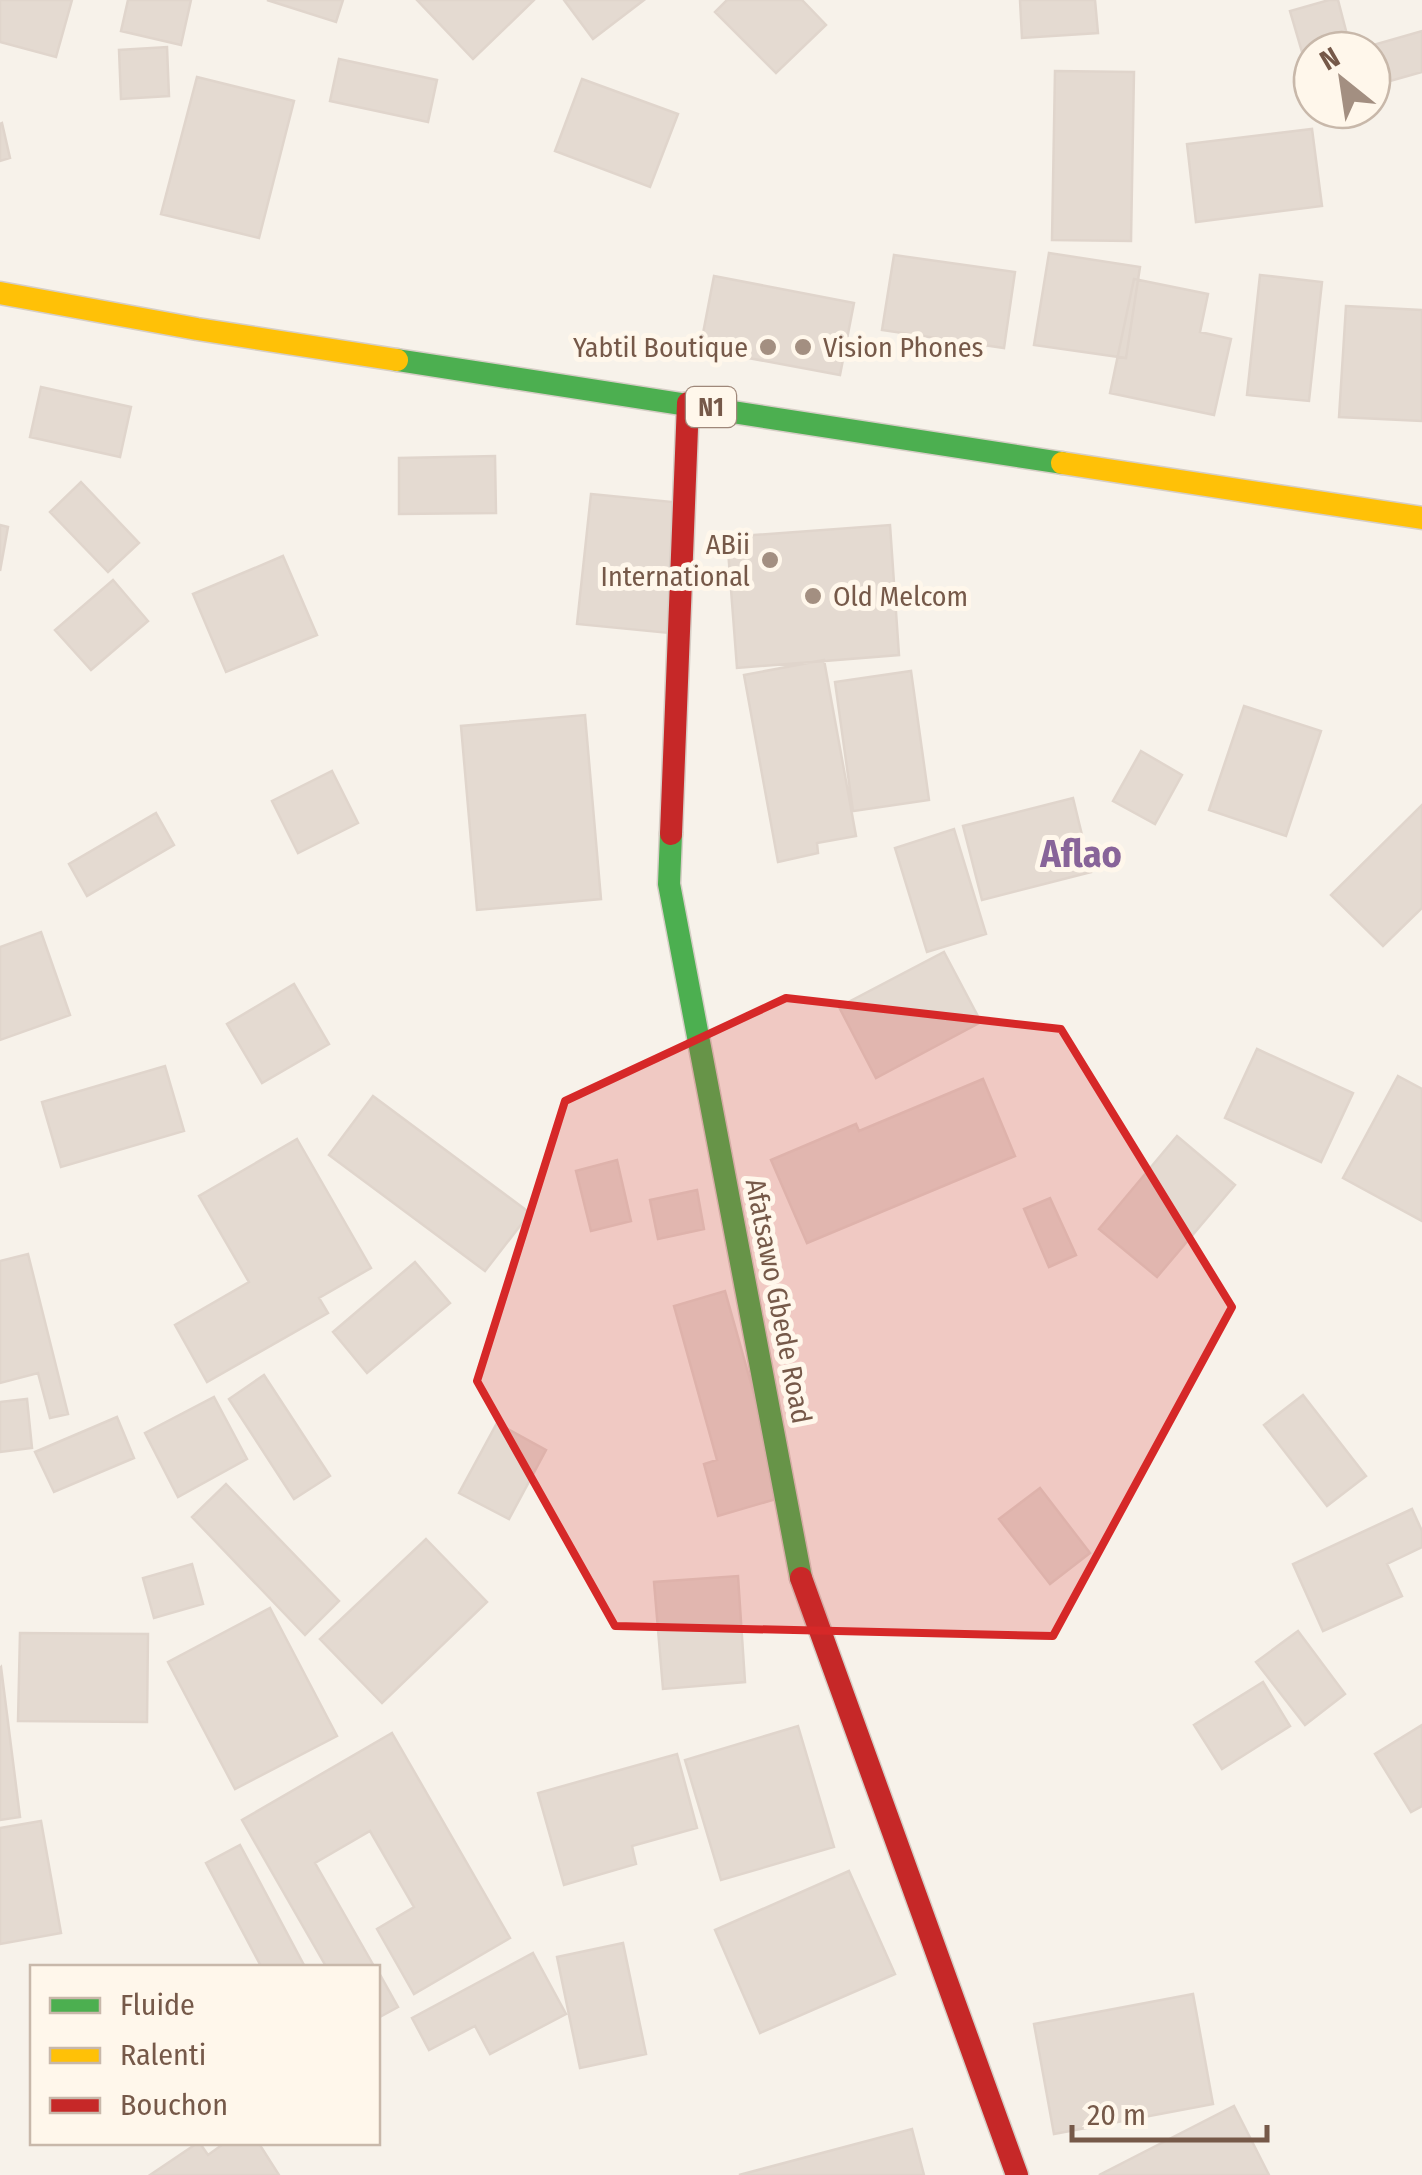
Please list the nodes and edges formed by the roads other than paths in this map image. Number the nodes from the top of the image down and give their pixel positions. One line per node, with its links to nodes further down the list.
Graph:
1 (0, 293): 2 (main road, N1)
2 (688, 403): 3 (main road, N1); 4 (main road, Afatsawo Gbede Road)
3 (1422, 518)
4 (1017, 2175)

